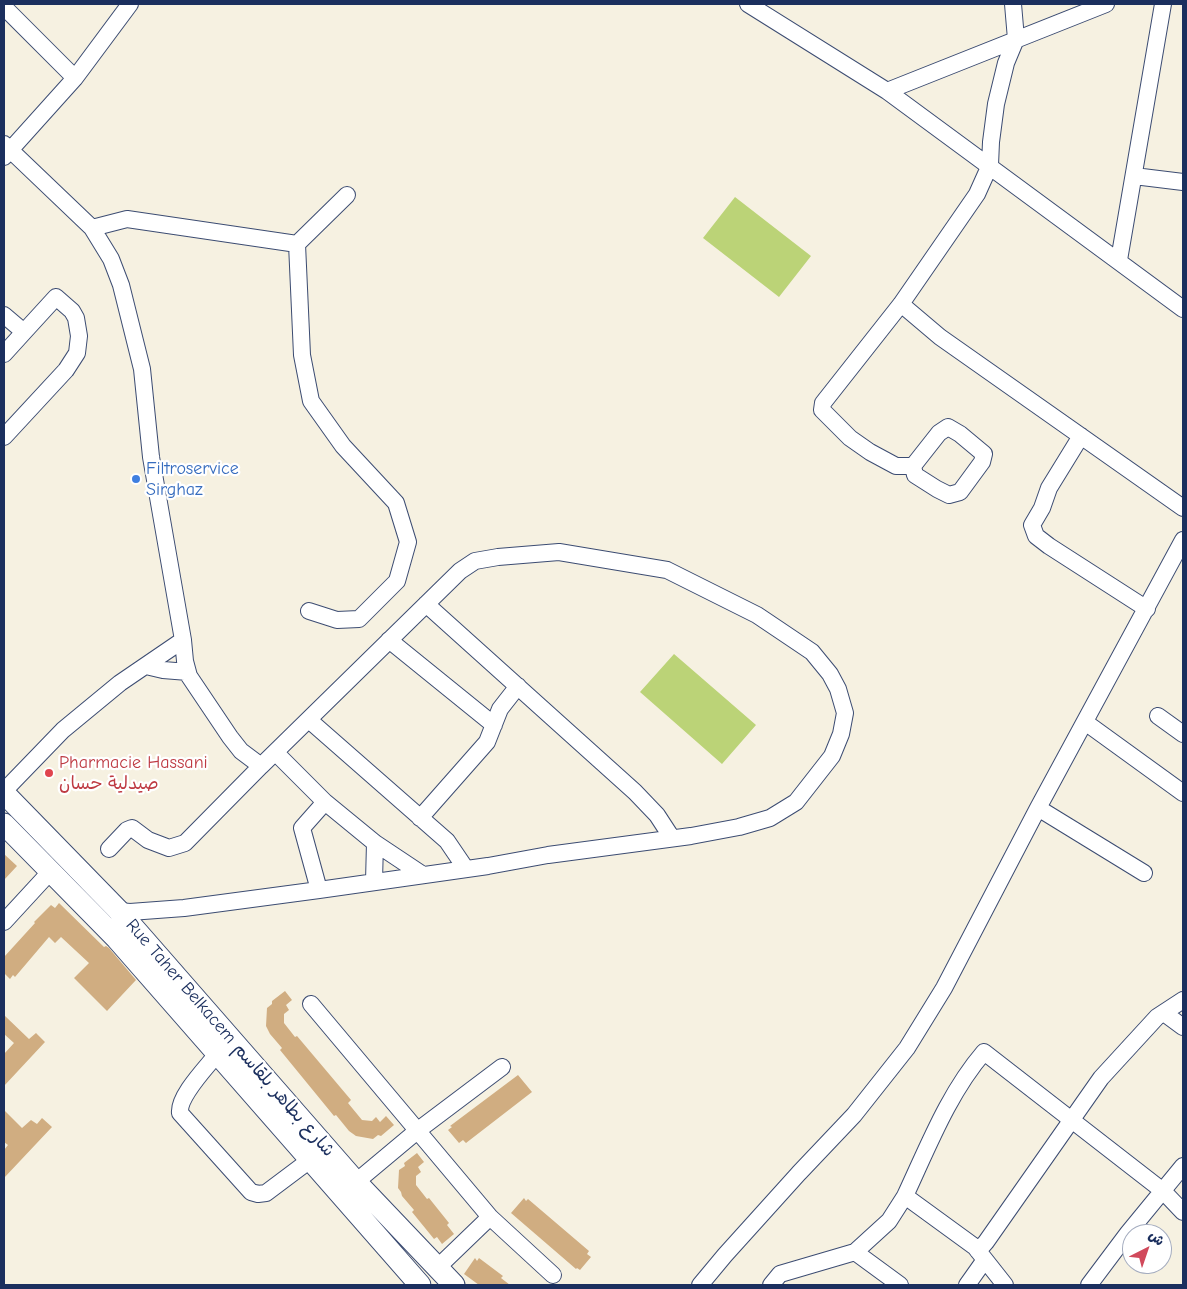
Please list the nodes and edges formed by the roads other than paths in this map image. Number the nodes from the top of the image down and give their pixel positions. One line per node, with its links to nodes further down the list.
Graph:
1 (130, 4): 8 (street)
2 (748, 4): 9 (street)
3 (1013, 4): 7 (street)
4 (1106, 4): 7 (street)
5 (1164, 4): 12 (street)
6 (4, 7): 8 (street)
7 (1016, 39): 9 (street); 11 (street)
8 (75, 78): 10 (street)
9 (887, 91): 11 (street)
10 (6, 150): 15 (street)
11 (990, 165): 17 (street); 18 (street)
12 (1134, 176): 13 (street); 17 (street)
13 (1183, 182)
14 (347, 195): 16 (street)
15 (92, 228): 16 (street); 31 (street)
16 (297, 244): 30 (street)
17 (1119, 260): 19 (street)
18 (901, 304): 23 (street); 25 (street)
19 (1183, 308)
20 (4, 315): 21 (street)
21 (24, 332): 22 (street); 24 (street)
22 (4, 354)
23 (1081, 436): 26 (street); 29 (street)
24 (4, 437)
25 (913, 466)
26 (1183, 508)
27 (1183, 540): 29 (street)
28 (426, 604): 32 (street); 35 (street); 49 (street)
29 (1147, 609): 38 (street)
30 (310, 612)
31 (183, 640): 33 (street); 34 (street)
32 (389, 640): 37 (street); 39 (street)
33 (146, 666): 34 (street); 43 (street)
34 (188, 672): 42 (street)
35 (518, 686): 39 (street); 49 (street)
36 (1158, 716): 40 (street)
37 (309, 720): 41 (street); 47 (street)
38 (1085, 722): 44 (street); 46 (street)
39 (494, 725): 47 (street)
40 (1183, 734)
41 (276, 753): 42 (street); 45 (street)
42 (261, 766): 51 (street)
43 (4, 792): 58 (main road, Rue Taher Belkacem شارع بطاهر بلقاسم)
44 (1183, 793)
45 (325, 802): 50 (street); 57 (street)
46 (1038, 808): 54 (street); 79 (street)
47 (420, 818): 52 (street)
48 (4, 824): 53 (main road, Rue Taher Belkacem شارع بطاهر بلقاسم)
49 (672, 838): 52 (street)
50 (375, 843): 55 (street); 56 (street)
51 (109, 849)
52 (466, 869): 55 (street)
53 (50, 872): 59 (street); 64 (main road, Rue Taher Belkacem شارع بطاهر بلقاسم)
54 (1144, 873)
55 (423, 875): 56 (street)
56 (374, 881): 57 (street)
57 (319, 890): 58 (street)
58 (119, 910): 70 (main road, Rue Taher Belkacem شارع بطاهر بلقاسم)
59 (5, 919)
60 (1183, 1000): 62 (street)
61 (311, 1004): 67 (street)
62 (1164, 1013): 63 (street); 66 (street)
63 (1183, 1027)
64 (217, 1054): 68 (main road, Rue Taher Belkacem شارع بطاهر بلقاسم); 68 (street)
65 (502, 1067): 67 (street)
66 (1071, 1120): 71 (street); 72 (street); 76 (street)
67 (417, 1131): 70 (street); 74 (street)
68 (310, 1160): 80 (main road, Rue Taher Belkacem شارع بطاهر بلقاسم)
69 (1183, 1166): 71 (street)
70 (356, 1182): 77 (main road, Rue Taher Belkacem شارع بطاهر بلقاسم)
71 (1163, 1191): 73 (street); 86 (street)
72 (905, 1196): 75 (street); 76 (street)
73 (1183, 1212)
74 (490, 1217): 77 (street); 78 (street)
75 (855, 1252): 82 (street); 83 (street)
76 (981, 1256): 84 (street); 85 (street)
77 (436, 1268): 81 (main road, Rue Taher Belkacem شارع بطاهر بلقاسم)
78 (553, 1275)
79 (707, 1283)
80 (420, 1285)
81 (454, 1285)
82 (771, 1285)
83 (900, 1285)
84 (968, 1285)
85 (1006, 1285)
86 (1089, 1285)

